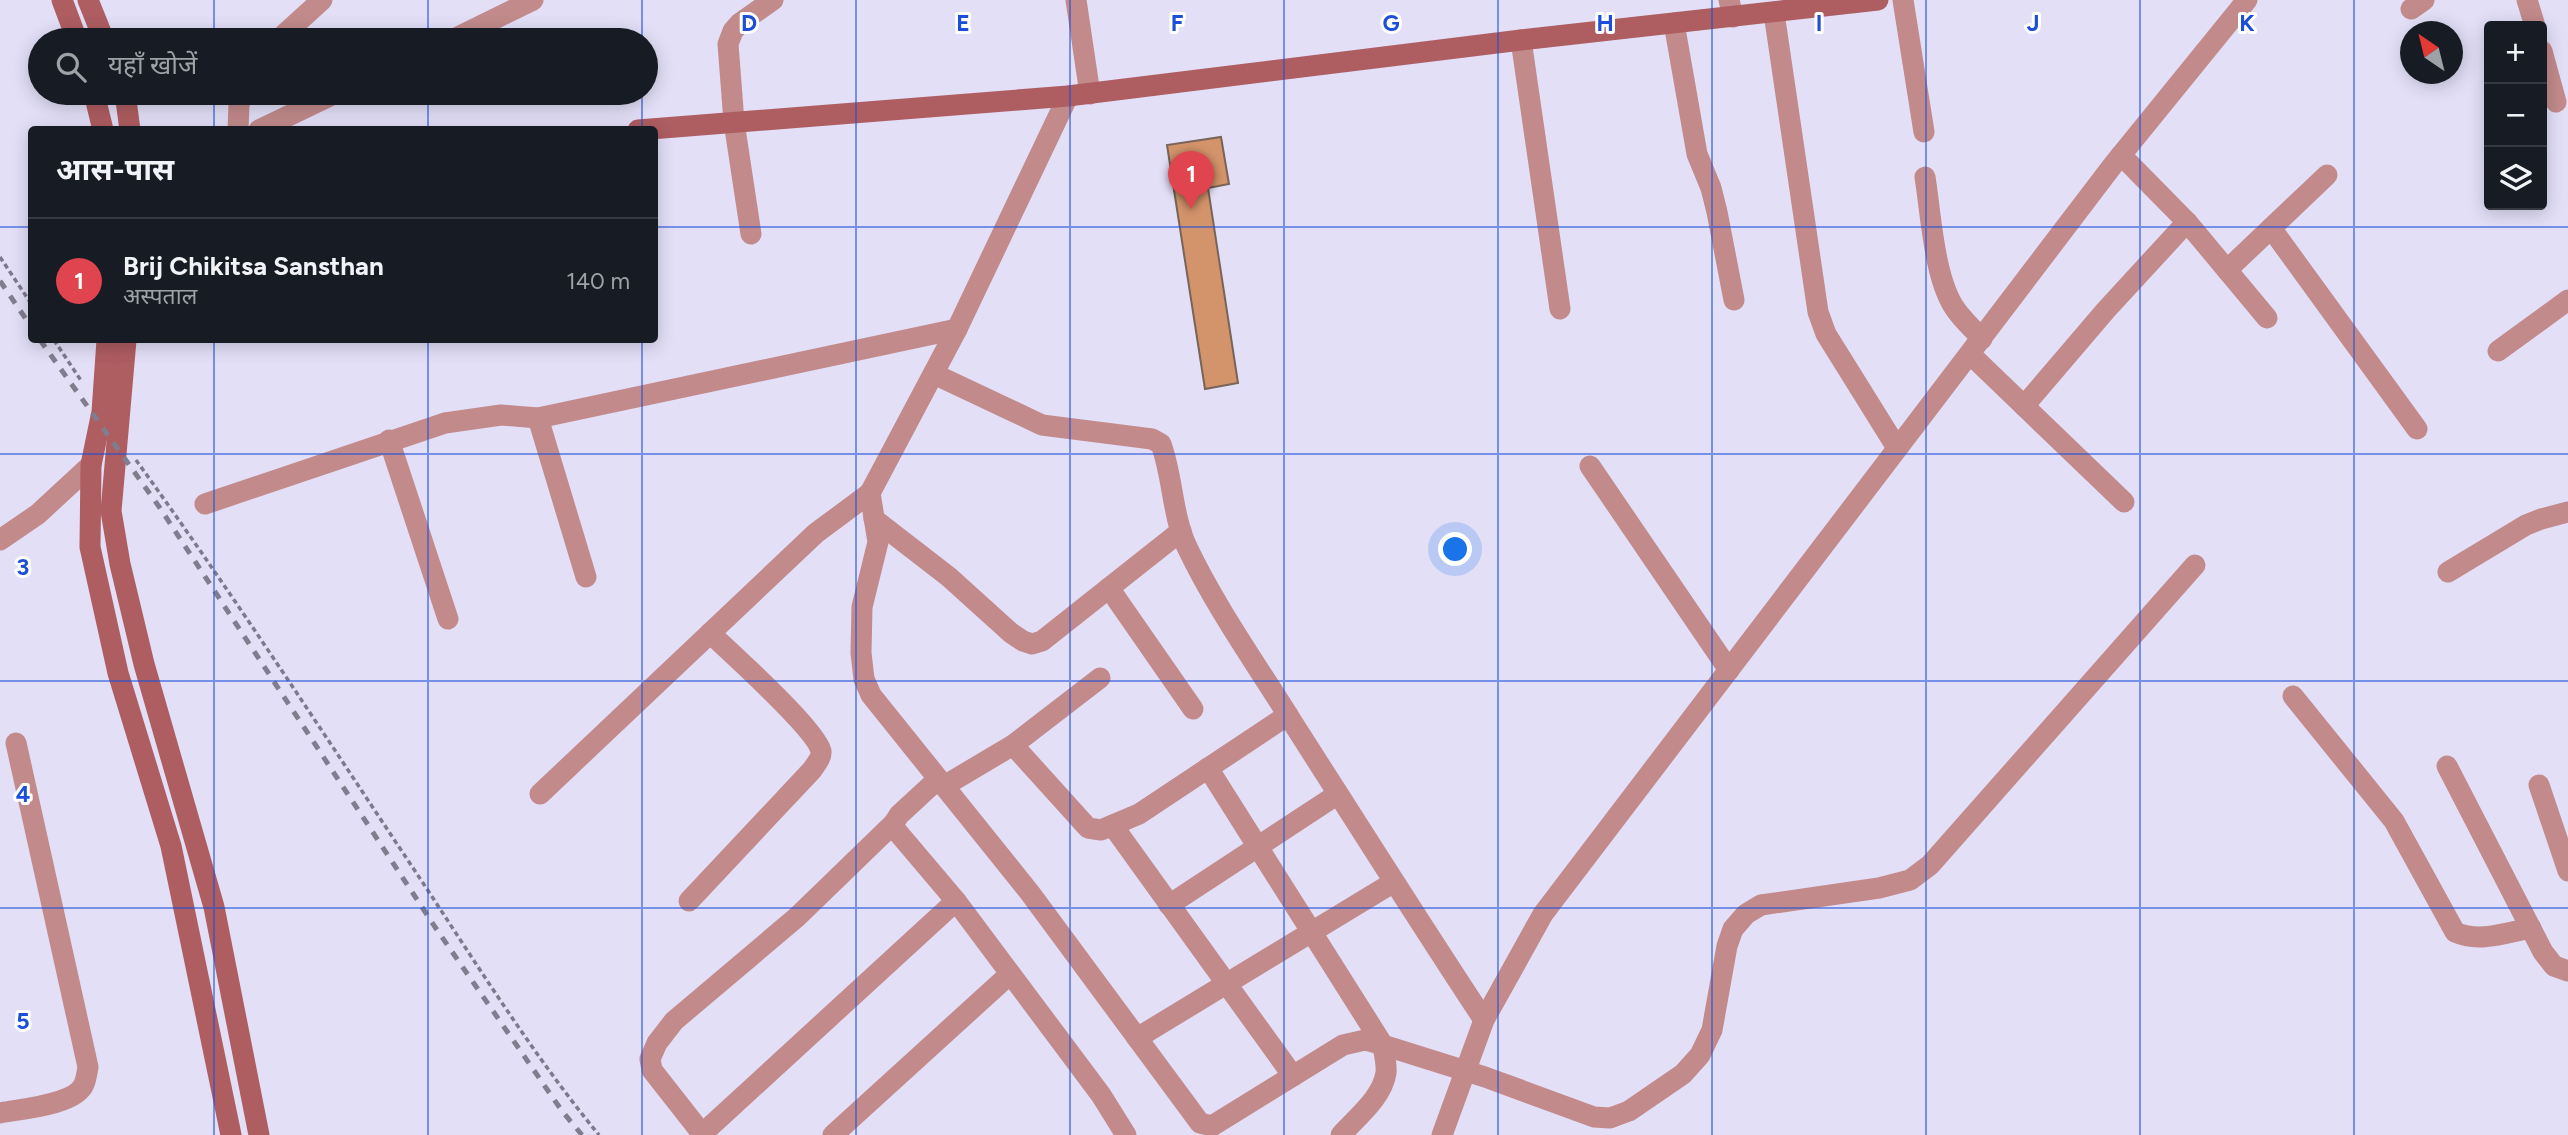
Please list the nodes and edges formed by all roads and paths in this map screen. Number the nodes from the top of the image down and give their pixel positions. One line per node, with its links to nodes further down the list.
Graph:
1 (62, 0): 16 (main road)
2 (88, 0): 17 (main road)
3 (322, 0): 18 (street)
4 (773, 0): 29 (street)
5 (1076, 0): 22 (street)
6 (1878, 0): 11 (main road)
7 (1903, 0): 35 (street)
8 (2247, 0): 36 (street)
9 (2527, 0): 14 (street)
10 (523, 2): 19 (street)
11 (1856, 2): 13 (main road)
12 (1731, 8): 13 (main road); 15 (main road)
13 (1774, 13): 62 (street)
14 (2533, 21)
15 (1674, 23): 20 (main road); 45 (street)
16 (72, 28)
17 (99, 28)
18 (291, 28)
19 (474, 28)
20 (1521, 40): 22 (main road); 47 (street)
21 (2547, 69): 24 (street)
22 (1090, 94): 23 (main road)
23 (1068, 96): 29 (main road); 49 (street)
24 (2556, 102)
25 (97, 105): 30 (main road)
26 (127, 105): 31 (main road)
27 (239, 105): 32 (street)
28 (311, 105): 33 (street)
29 (734, 122): 34 (main road); 41 (street)
30 (102, 126)
31 (129, 126)
32 (238, 126)
33 (267, 126)
34 (658, 128)
35 (1924, 132)
36 (2121, 155): 39 (street); 53 (street)
37 (2327, 175): 40 (street)
38 (1925, 177): 53 (street)
39 (2187, 222): 43 (street); 56 (street)
40 (2271, 228): 43 (street); 59 (street)
41 (751, 234)
42 (0, 257): 44 (path)
43 (2227, 270): 48 (street)
44 (28, 299)
45 (1734, 300)
46 (2568, 300): 54 (street)
47 (1560, 309)
48 (2267, 318)
49 (957, 329): 55 (street); 58 (street)
50 (56, 343): 57 (path)
51 (107, 343): 57 (main road)
52 (126, 343): 60 (main road)
53 (1976, 346): 56 (street); 62 (street)
54 (2498, 351)
55 (934, 373): 65 (street); 70 (street)
56 (2024, 406): 66 (street)
57 (102, 412): 63 (main road)
58 (538, 418): 61 (street); 74 (street)
59 (2417, 429)
60 (117, 433): 111 (main road); 112 (path)
61 (389, 440): 67 (street); 76 (street)
62 (1897, 448): 78 (street)
63 (91, 465): 71 (street); 110 (main road)
64 (1590, 466): 78 (street)
65 (870, 493): 69 (street); 77 (street)
66 (2124, 502)
67 (205, 504)
68 (2568, 512): 73 (street)
69 (874, 519): 75 (street); 87 (street)
70 (1181, 531): 75 (street); 82 (street)
71 (0, 540)
72 (2195, 565): 107 (street)
73 (2448, 572)
74 (586, 577)
75 (1109, 588): 81 (street)
76 (448, 620)
77 (710, 633): 89 (street); 96 (street)
78 (1728, 670): 104 (street)
79 (1100, 678): 84 (street)
80 (2293, 696): 99 (street)
81 (1193, 709)
82 (1289, 715): 86 (street); 90 (street)
83 (16, 743): 109 (street)
84 (1013, 745): 87 (street); 92 (street)
85 (2447, 766): 99 (street)
86 (1208, 768): 92 (street); 93 (street)
87 (941, 782): 91 (street); 105 (street)
88 (2539, 785): 94 (street)
89 (540, 794)
90 (1338, 794): 93 (street); 95 (street)
91 (894, 822): 97 (street); 113 (street)
92 (1113, 826): 98 (street)
93 (1258, 845): 98 (street); 100 (street)
94 (2568, 871)
95 (1394, 882): 100 (street); 104 (street)
96 (689, 901)
97 (956, 901): 102 (street); 113 (street)
98 (1169, 905): 103 (street)
99 (2531, 928): 101 (street)
100 (1311, 931): 103 (street); 106 (street)
101 (2568, 971)
102 (1010, 974): 114 (street); 115 (street)
103 (1225, 985): 105 (street); 108 (street)
104 (1484, 1020): 107 (street)
105 (1137, 1038): 108 (street)
106 (1383, 1045): 107 (street); 108 (street); 116 (street)
107 (1465, 1072): 117 (street)
108 (1293, 1076)
109 (0, 1113)
110 (231, 1135)
111 (259, 1135)
112 (599, 1135)
113 (703, 1135)
114 (833, 1135)
115 (1126, 1135)
116 (1340, 1135)
117 (1442, 1135)

